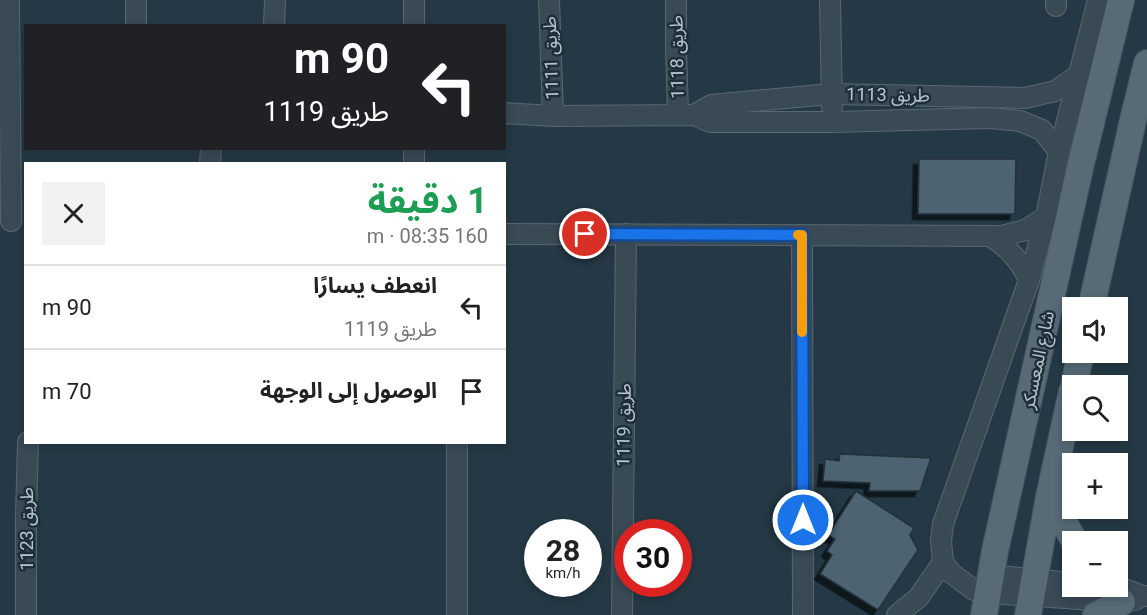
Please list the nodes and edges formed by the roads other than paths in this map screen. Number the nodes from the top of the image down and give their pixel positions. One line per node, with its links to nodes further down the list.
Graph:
1 (9, 0): 16 (street)
2 (136, 0): 10 (street)
3 (275, 0): 11 (street)
4 (414, 0): 12 (street)
5 (549, 0): 19 (street, طريق 1111)
6 (676, 0): 18 (street, طريق 1118)
7 (830, 0): 15 (street)
8 (1098, 0): 14 (street)
9 (1120, 0): 37 (main road, شارع المعسكر)
10 (136, 24)
11 (274, 24)
12 (414, 24)
13 (1147, 63): 29 (main road)
14 (1080, 74): 15 (street, طريق 1113); 21 (street)
15 (831, 94): 18 (street, طريق 1113); 20 (street)
16 (12, 102): 23 (street)
17 (506, 113): 19 (street, طريق 1113)
18 (686, 115): 19 (street, طريق 1113); 20 (street, طريق 1113)
19 (553, 116)
20 (832, 122): 21 (street, طريق 1113)
21 (1059, 152): 22 (street)
22 (1046, 217): 27 (street); 28 (street)
23 (12, 221)
24 (506, 234): 25 (street)
25 (626, 234): 26 (street); 43 (street, طريق 1119)
26 (802, 235): 27 (street); 44 (street)
27 (990, 236): 28 (street)
28 (1029, 280): 35 (street)
29 (1093, 297)
30 (1062, 437): 33 (main road)
31 (28, 444): 41 (street, طريق 1123)
32 (457, 444): 42 (street)
33 (1049, 497): 34 (main road); 39 (main road)
34 (1068, 531)
35 (943, 562): 37 (street); 45 (street)
36 (1062, 586): 39 (street)
37 (987, 595): 39 (street)
38 (1062, 595): 39 (street)
39 (1032, 596)
40 (1119, 597): 46 (main road)
41 (26, 615)
42 (457, 615)
43 (622, 615)
44 (803, 615)
45 (897, 615)
46 (1096, 615)

